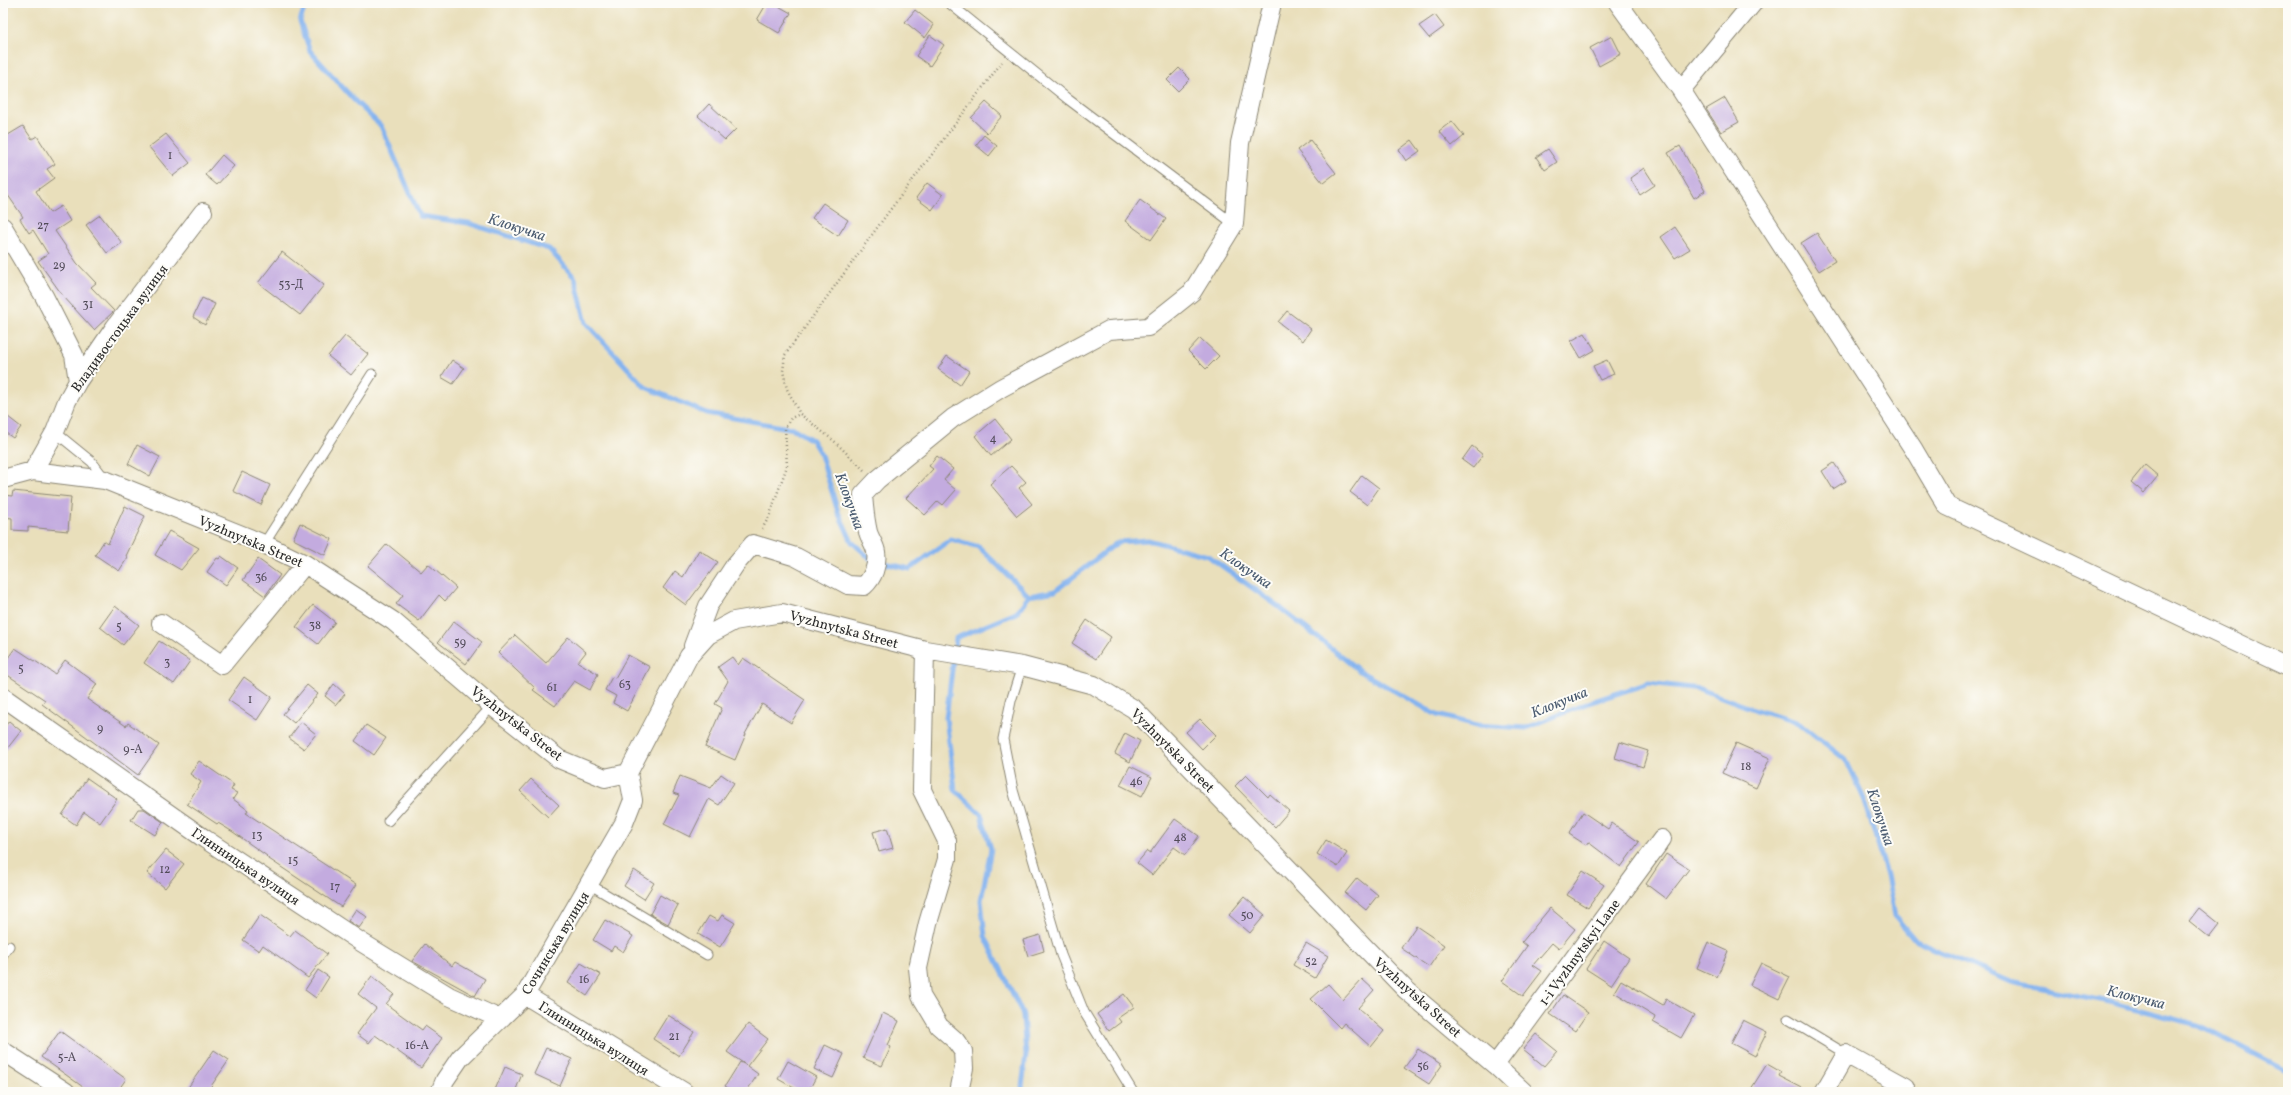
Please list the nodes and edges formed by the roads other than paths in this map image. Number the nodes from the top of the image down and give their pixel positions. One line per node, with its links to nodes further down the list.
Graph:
1 (949, 3): 7 (lane)
2 (1272, 3): 7 (street)
3 (1618, 3): 5 (street)
4 (1753, 3): 5 (street)
5 (1681, 90): 21 (street)
6 (203, 212): 10 (street, Владивостоцька вулиця)
7 (1234, 224): 19 (street)
8 (4, 234): 10 (street)
9 (372, 374): 15 (lane)
10 (78, 381): 11 (street, Владивостоцька вулиця)
11 (55, 432): 12 (street, Владивостоцька вулиця); 14 (lane)
12 (33, 471): 13 (street, Vyzhnytska Street); 14 (street, Vyzhnytska Street)
13 (3, 479)
14 (106, 480): 15 (street, Vyzhnytska Street)
15 (264, 544): 16 (street, Vyzhnytska Street)
16 (305, 564): 17 (street); 23 (street, Vyzhnytska Street)
17 (161, 623)
18 (931, 652): 19 (street, Vyzhnytska Street); 20 (street, Vyzhnytska Street); 41 (street)
19 (689, 656): 24 (street, Vyzhnytska Street)
20 (1022, 666): 36 (street, Vyzhnytska Street); 42 (lane)
21 (2288, 667)
22 (3, 697): 32 (street, Глинницька вулиця)
23 (492, 706): 24 (street, Vyzhnytska Street); 25 (lane)
24 (628, 774): 27 (street, Сочинська вулиця)
25 (388, 821)
26 (1662, 839): 36 (street, 1-i Vyzhnytskyi Lane)
27 (590, 884): 30 (lane); 31 (street, Сочинська вулиця)
28 (10, 946): 29 (lane)
29 (3, 954)
30 (706, 956)
31 (525, 995): 32 (street, Сочинська вулиця); 40 (street, Глинницька вулиця)
32 (500, 1019): 39 (street, Сочинська вулиця)
33 (1788, 1019): 35 (lane)
34 (3, 1051): 38 (street)
35 (1846, 1054): 37 (street); 44 (street)
36 (1495, 1065): 43 (street, Vyzhnytska Street)
37 (1906, 1087)
38 (66, 1092)
39 (440, 1092)
40 (684, 1092)
41 (959, 1092)
42 (1134, 1092)
43 (1524, 1092)
44 (1824, 1092)

